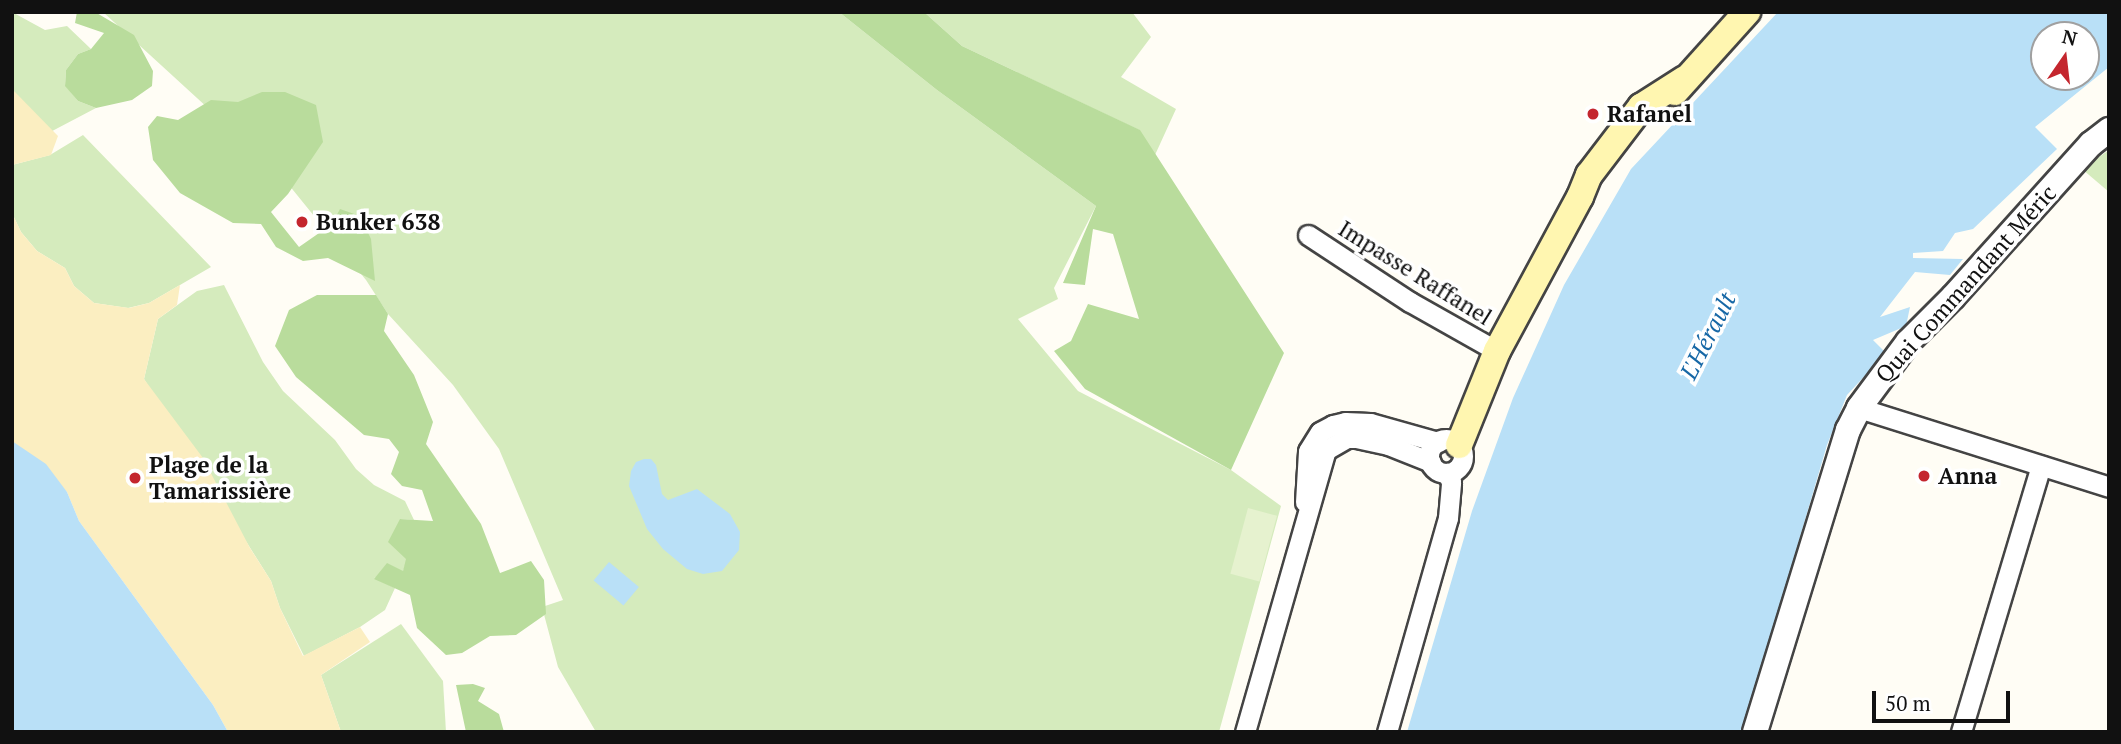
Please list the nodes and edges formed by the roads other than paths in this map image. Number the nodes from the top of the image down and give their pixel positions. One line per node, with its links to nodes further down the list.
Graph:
1 (1746, 12): 4 (main road)
2 (2109, 130): 5 (street, Quai Commandant Méric)
3 (1308, 235): 4 (street, Impasse Raffanel)
4 (1497, 351): 6 (main road)
5 (1859, 408): 7 (street); 13 (street, Quai Commandant Méric)
6 (1448, 443): 8 (street); 8 (street); 10 (street)
7 (2041, 466): 9 (street); 14 (street)
8 (1439, 468): 10 (street); 12 (street)
9 (2109, 487)
10 (1305, 514): 11 (street)
11 (1245, 732)
12 (1387, 732)
13 (1755, 732)
14 (1961, 732)

